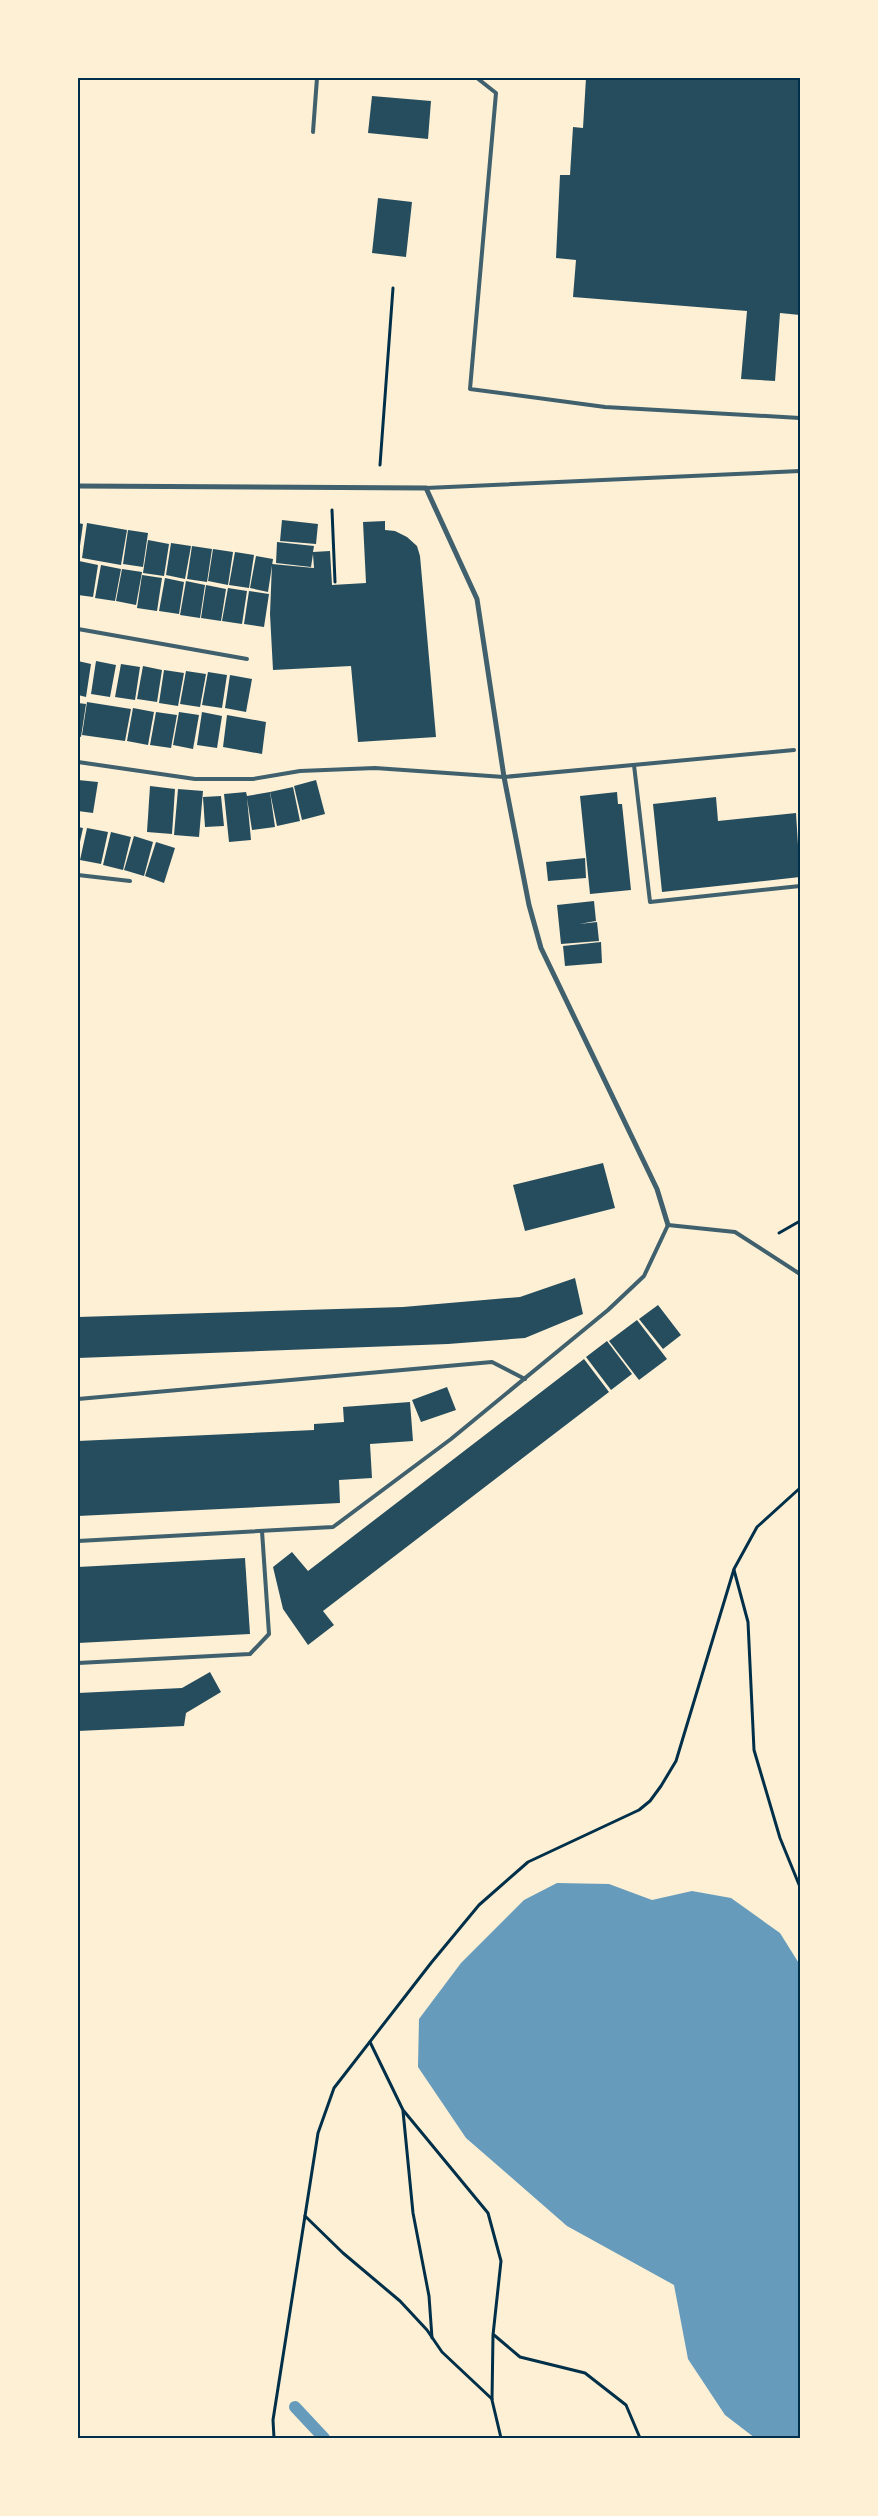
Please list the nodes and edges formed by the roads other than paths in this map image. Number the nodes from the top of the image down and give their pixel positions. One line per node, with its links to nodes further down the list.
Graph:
1 (317, 78): 3 (lane)
2 (477, 78): 4 (lane)
3 (312, 132)
4 (800, 418)
5 (800, 471): 7 (lane)
6 (78, 486): 7 (street)
7 (426, 488): 13 (street)
8 (78, 629): 9 (lane)
9 (247, 659)
10 (794, 750): 12 (lane)
11 (78, 762): 13 (lane)
12 (634, 765): 13 (lane); 16 (lane)
13 (504, 777): 17 (street)
14 (78, 875): 15 (lane)
15 (130, 881)
16 (800, 886)
17 (668, 1225): 18 (lane); 19 (lane)
18 (800, 1274)
19 (525, 1379): 20 (lane); 21 (lane)
20 (78, 1399)
21 (262, 1531): 22 (lane); 23 (lane)
22 (78, 1540)
23 (78, 1663)

